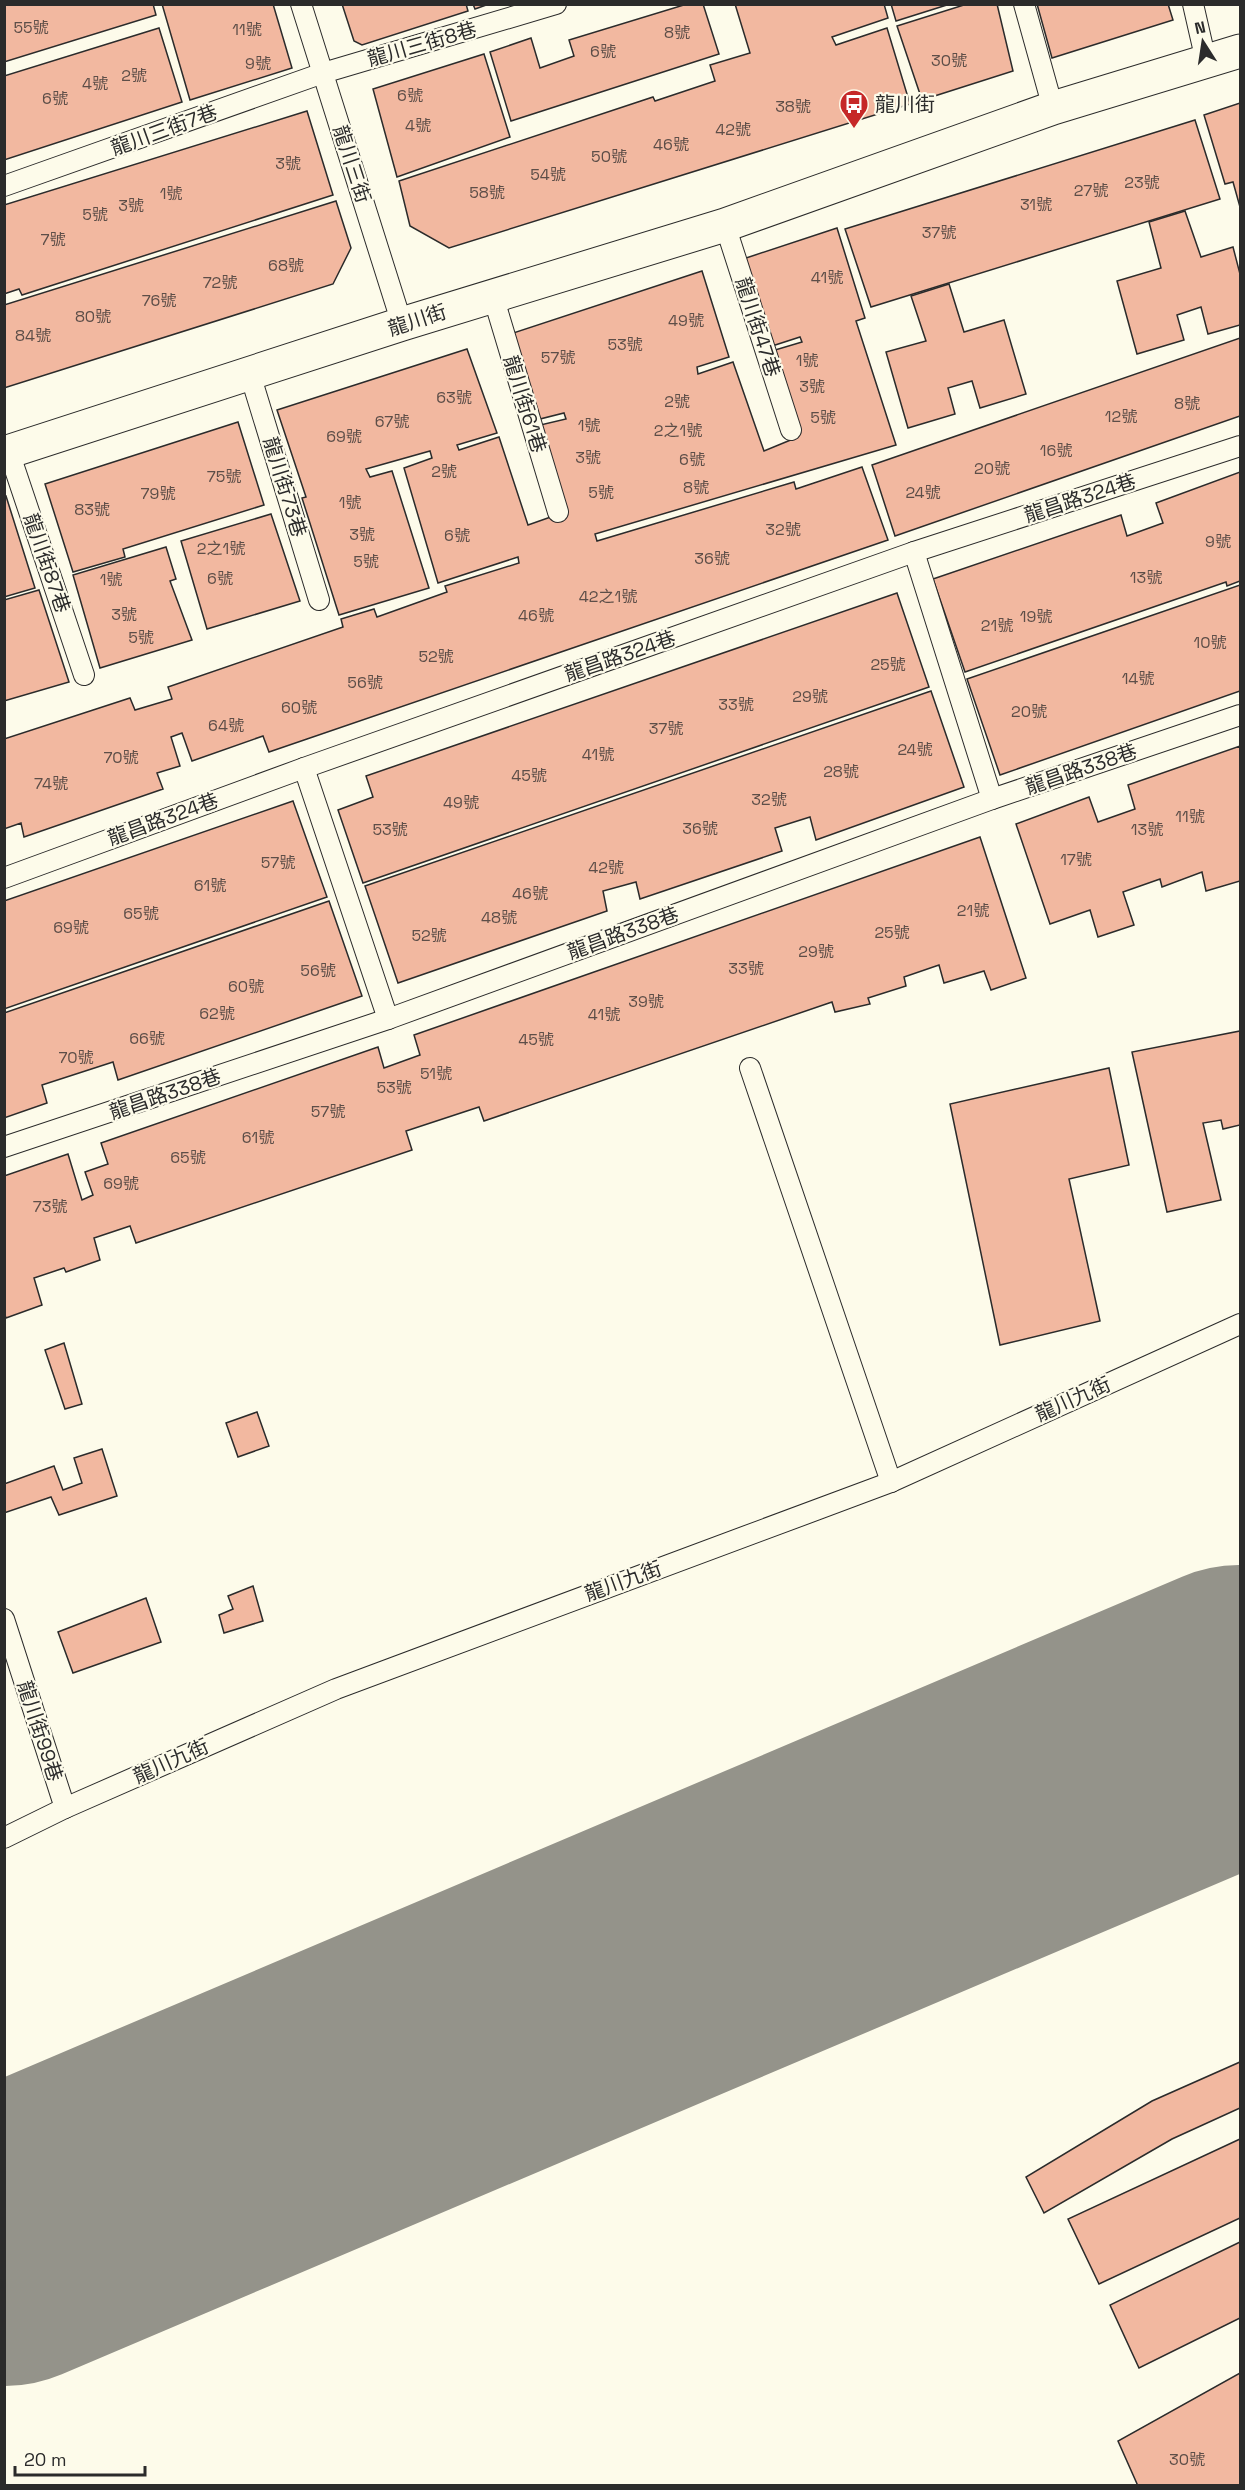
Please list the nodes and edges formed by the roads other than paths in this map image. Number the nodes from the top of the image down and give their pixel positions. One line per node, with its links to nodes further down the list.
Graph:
1 (301, 4): 7 (lane, 龍川三街)
2 (556, 4): 7 (lane, 龍川三街8巷)
3 (1024, 4): 8 (lane)
4 (1193, 4): 6 (lane)
5 (1240, 51): 6 (street, 龍川街)
6 (1206, 61): 8 (street, 龍川街)
7 (323, 73): 9 (lane, 龍川三街7巷); 12 (lane, 龍川三街)
8 (1053, 108): 10 (street, 龍川街)
9 (4, 186)
10 (725, 225): 11 (street, 龍川街); 14 (lane, 龍川街47巷)
11 (493, 296): 12 (street, 龍川街); 17 (lane, 龍川街61巷)
12 (402, 324): 13 (street, 龍川街)
13 (250, 374): 16 (street, 龍川街); 19 (lane, 龍川街73巷)
14 (791, 430)
15 (1240, 446): 18 (lane, 龍昌路324巷)
16 (7, 452): 20 (lane, 龍川街87巷)
17 (558, 512)
18 (914, 552): 22 (lane, 龍昌路324巷); 23 (lane)
19 (319, 600)
20 (84, 675)
21 (1240, 715): 23 (lane, 龍昌路338巷)
22 (304, 768): 24 (lane, 龍昌路324巷); 25 (lane)
23 (992, 799): 25 (lane, 龍昌路338巷)
24 (4, 878)
25 (388, 1019): 27 (lane, 龍昌路338巷)
26 (750, 1068): 29 (lane)
27 (4, 1148)
28 (1240, 1324): 29 (lane, 龍川九街)
29 (891, 1482): 31 (lane, 龍川九街)
30 (4, 1619): 31 (lane, 龍川街99巷)
31 (65, 1808): 32 (lane, 龍川九街)
32 (4, 1838)

